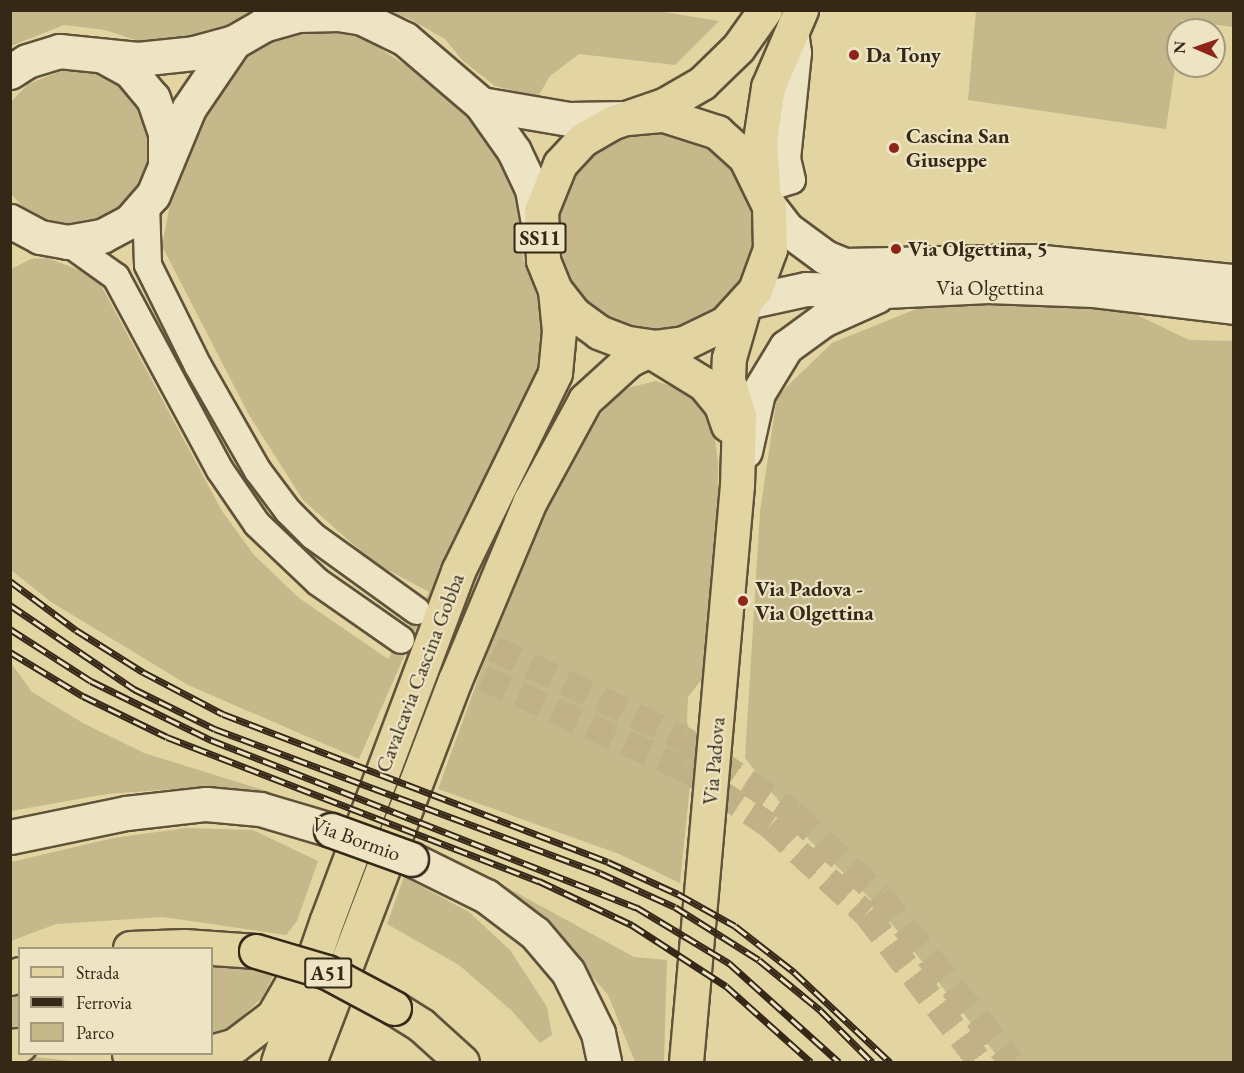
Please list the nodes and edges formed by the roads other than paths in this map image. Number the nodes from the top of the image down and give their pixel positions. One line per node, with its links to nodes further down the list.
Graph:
1 (765, 10): 7 (main road, SS11)
2 (797, 18): 9 (main road, SS11)
3 (234, 42): 4 (main road); 6 (main road); 8 (main road)
4 (98, 54): 5 (main road); 8 (main road)
5 (16, 66)
6 (481, 104): 7 (main road); 12 (main road)
7 (627, 118): 9 (main road, SS11); 12 (main road, SS11)
8 (163, 167): 10 (main road)
9 (775, 192): 15 (main road, Via Olgettina); 18 (main road, SS11)
10 (146, 204): 13 (main road); 22 (street)
11 (10, 221): 13 (main road)
12 (539, 227): 16 (main road, SS11)
13 (54, 239): 14 (main road); 23 (street)
14 (10, 252)
15 (1233, 281)
16 (555, 290): 20 (main road, SS11); 25 (main road, Cavalcavia Cascina Gobba)
17 (890, 291): 18 (main road, Via Olgettina); 19 (main road, Via Olgettina); 21 (main road)
18 (746, 302): 20 (main road, SS11); 21 (main road, Via Padova)
19 (1233, 307)
20 (649, 347): 21 (main road, Via Padova); 33 (main road, Cavalcavia Cascina Gobba)
21 (737, 472): 36 (main road, Via Padova)
22 (417, 611)
23 (401, 640)
24 (10, 837): 35 (main road, Via Bormio, bridge)
25 (327, 920): 29 (main road); 32 (main road, Cavalcavia Cascina Gobba)
26 (157, 947): 27 (main road, A51, bridge)
27 (198, 947)
28 (213, 948): 34 (main road, A51, bridge)
29 (213, 1054)
30 (148, 1055): 31 (main road)
31 (208, 1055)
32 (278, 1062)
33 (309, 1062)
34 (462, 1062)
35 (604, 1062)
36 (686, 1062)

